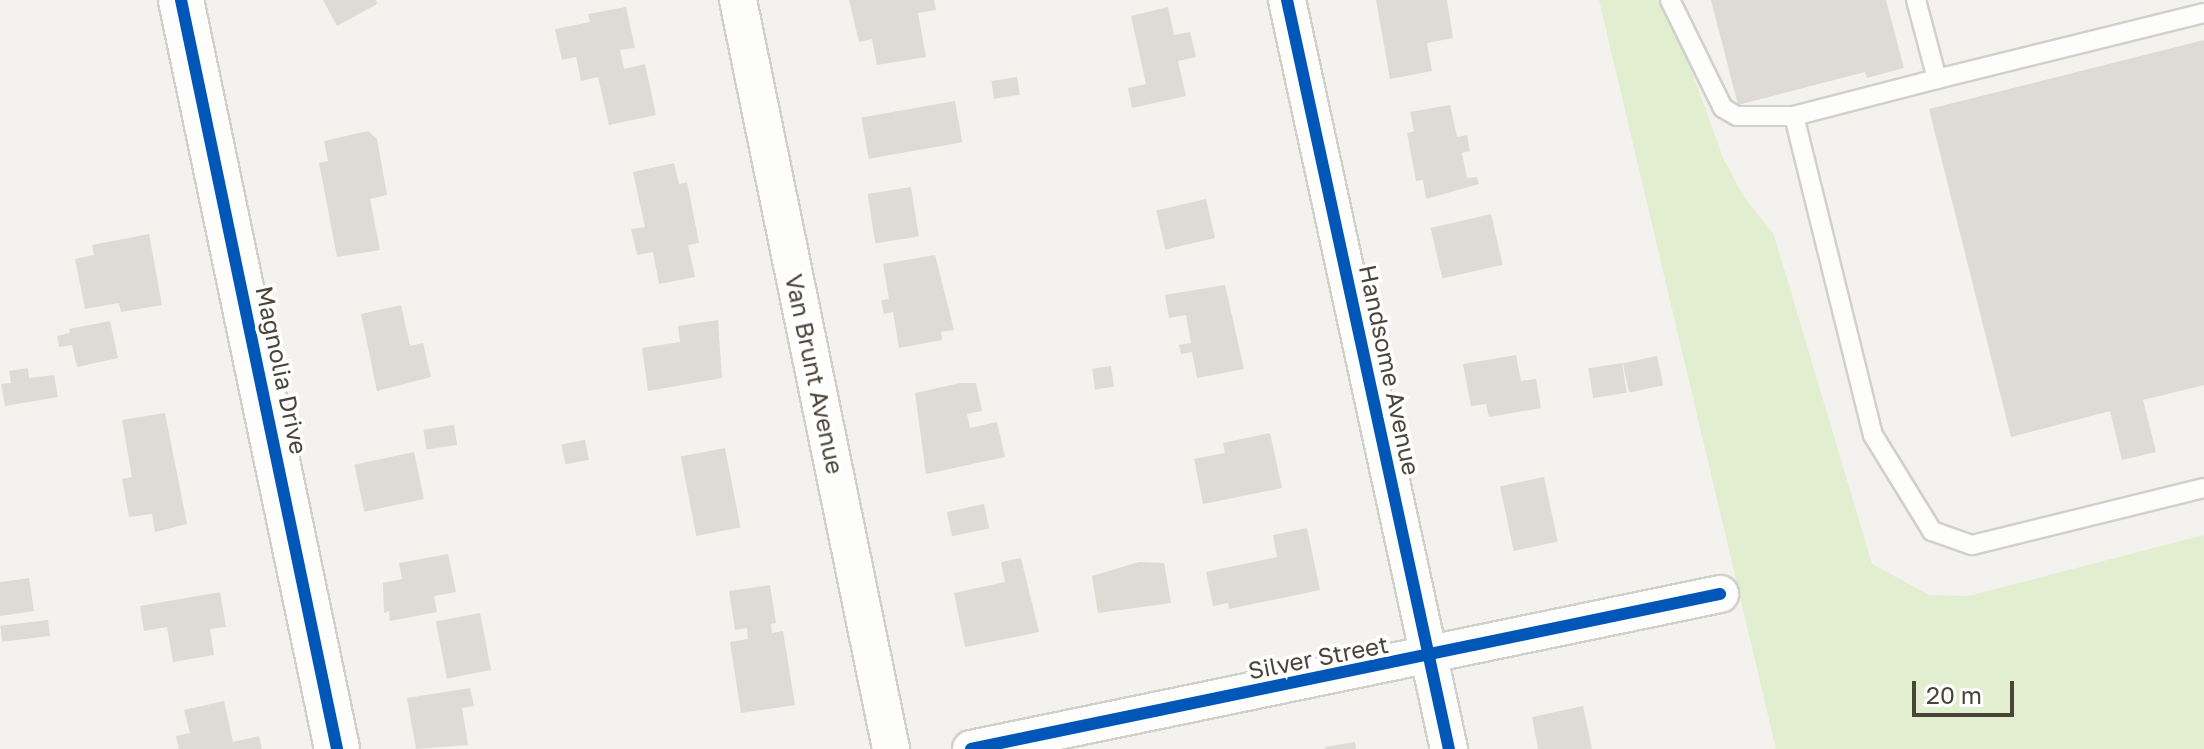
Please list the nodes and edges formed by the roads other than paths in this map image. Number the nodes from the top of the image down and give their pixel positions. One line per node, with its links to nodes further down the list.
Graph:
1 (181, 0): 12 (street, Magnolia Drive)
2 (738, 0): 13 (street, Van Brunt Avenue)
3 (1287, 0): 11 (street, Handsome Avenue)
4 (1670, 0): 8 (lane)
5 (1916, 0): 7 (lane)
6 (2204, 13): 7 (lane)
7 (1937, 79): 8 (lane)
8 (1794, 116): 9 (lane)
9 (2204, 488)
10 (1720, 594): 11 (street, Silver Street)
11 (1430, 657): 14 (street, Silver Street); 15 (street, Handsome Avenue)
12 (337, 749)
13 (891, 749)
14 (971, 749)
15 (1449, 749)

